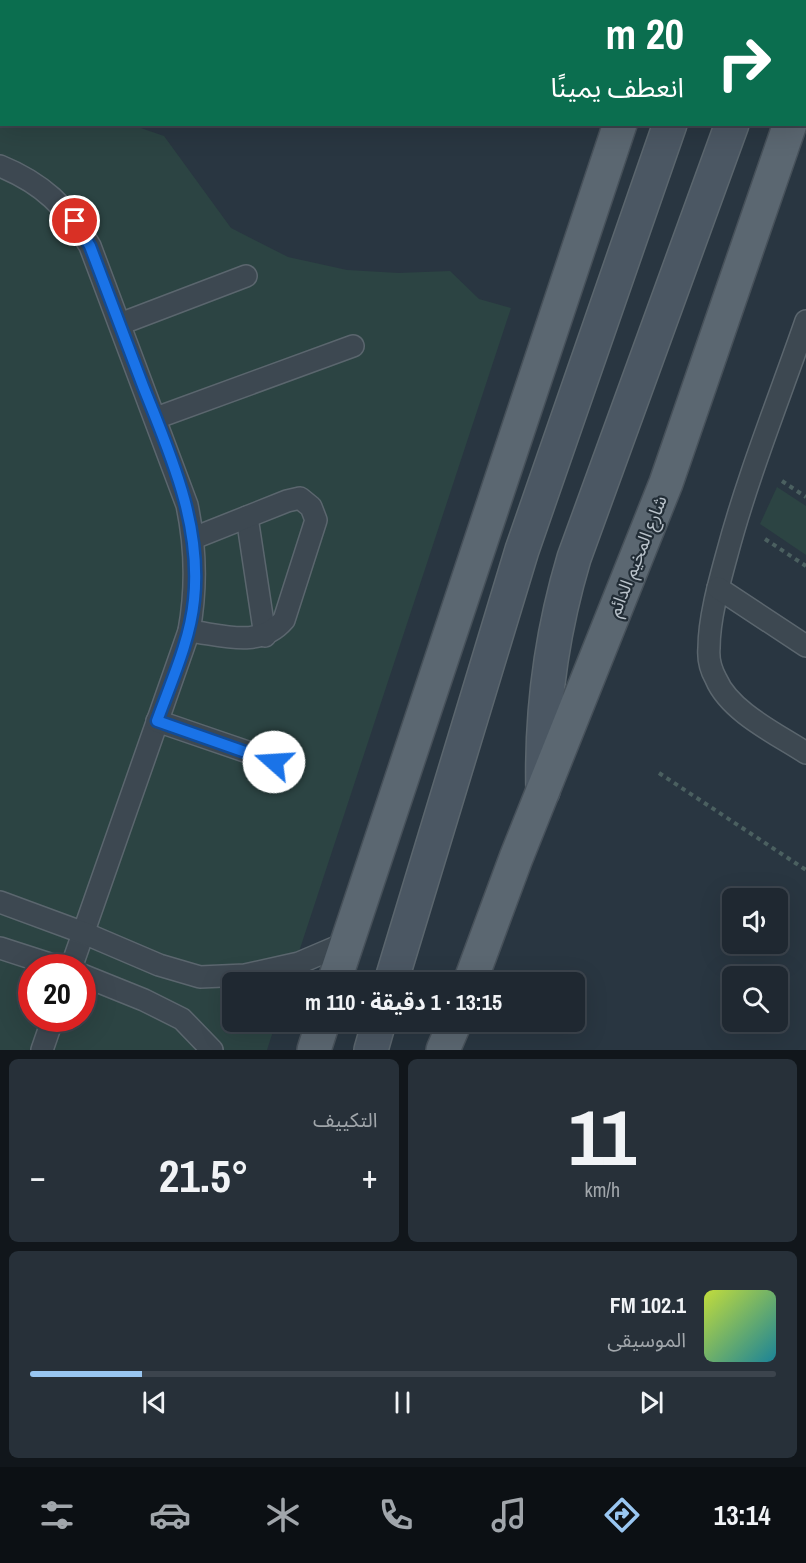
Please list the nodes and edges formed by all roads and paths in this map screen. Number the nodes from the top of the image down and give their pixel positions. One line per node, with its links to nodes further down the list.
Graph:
1 (619, 126): 27 (main road)
2 (669, 126): 32 (main road)
3 (731, 126): 23 (main road)
4 (789, 126): 23 (main road, شارع المخيم الدائم)
5 (0, 166): 8 (lane)
6 (246, 276): 8 (lane)
7 (806, 321): 12 (lane)
8 (120, 324): 10 (lane)
9 (353, 346): 10 (lane)
10 (156, 418): 13 (lane)
11 (247, 517): 13 (lane); 17 (lane); 17 (lane)
12 (736, 520): 14 (path); 15 (lane)
13 (194, 538): 16 (lane)
14 (806, 566)
15 (718, 588): 18 (lane); 20 (lane)
16 (189, 631): 17 (lane); 19 (lane)
17 (265, 636)
18 (806, 646)
19 (157, 721): 21 (lane); 26 (lane)
20 (806, 753)
21 (274, 762)
22 (659, 773): 24 (path)
23 (543, 791): 33 (main road, شارع المخيم الدائم)
24 (806, 870)
25 (0, 902): 26 (lane)
26 (84, 933): 27 (lane); 30 (lane)
27 (346, 943): 31 (main road)
28 (0, 948): 29 (lane)
29 (19, 954)
30 (76, 954)
31 (337, 972)
32 (394, 972)
33 (474, 972)
34 (96, 981): 40 (lane)
35 (49, 1032): 39 (lane)
36 (320, 1032): 41 (main road)
37 (376, 1032): 42 (main road)
38 (451, 1032): 43 (main road)
39 (42, 1050)
40 (212, 1050)
41 (314, 1050)
42 (371, 1050)
43 (443, 1050)

